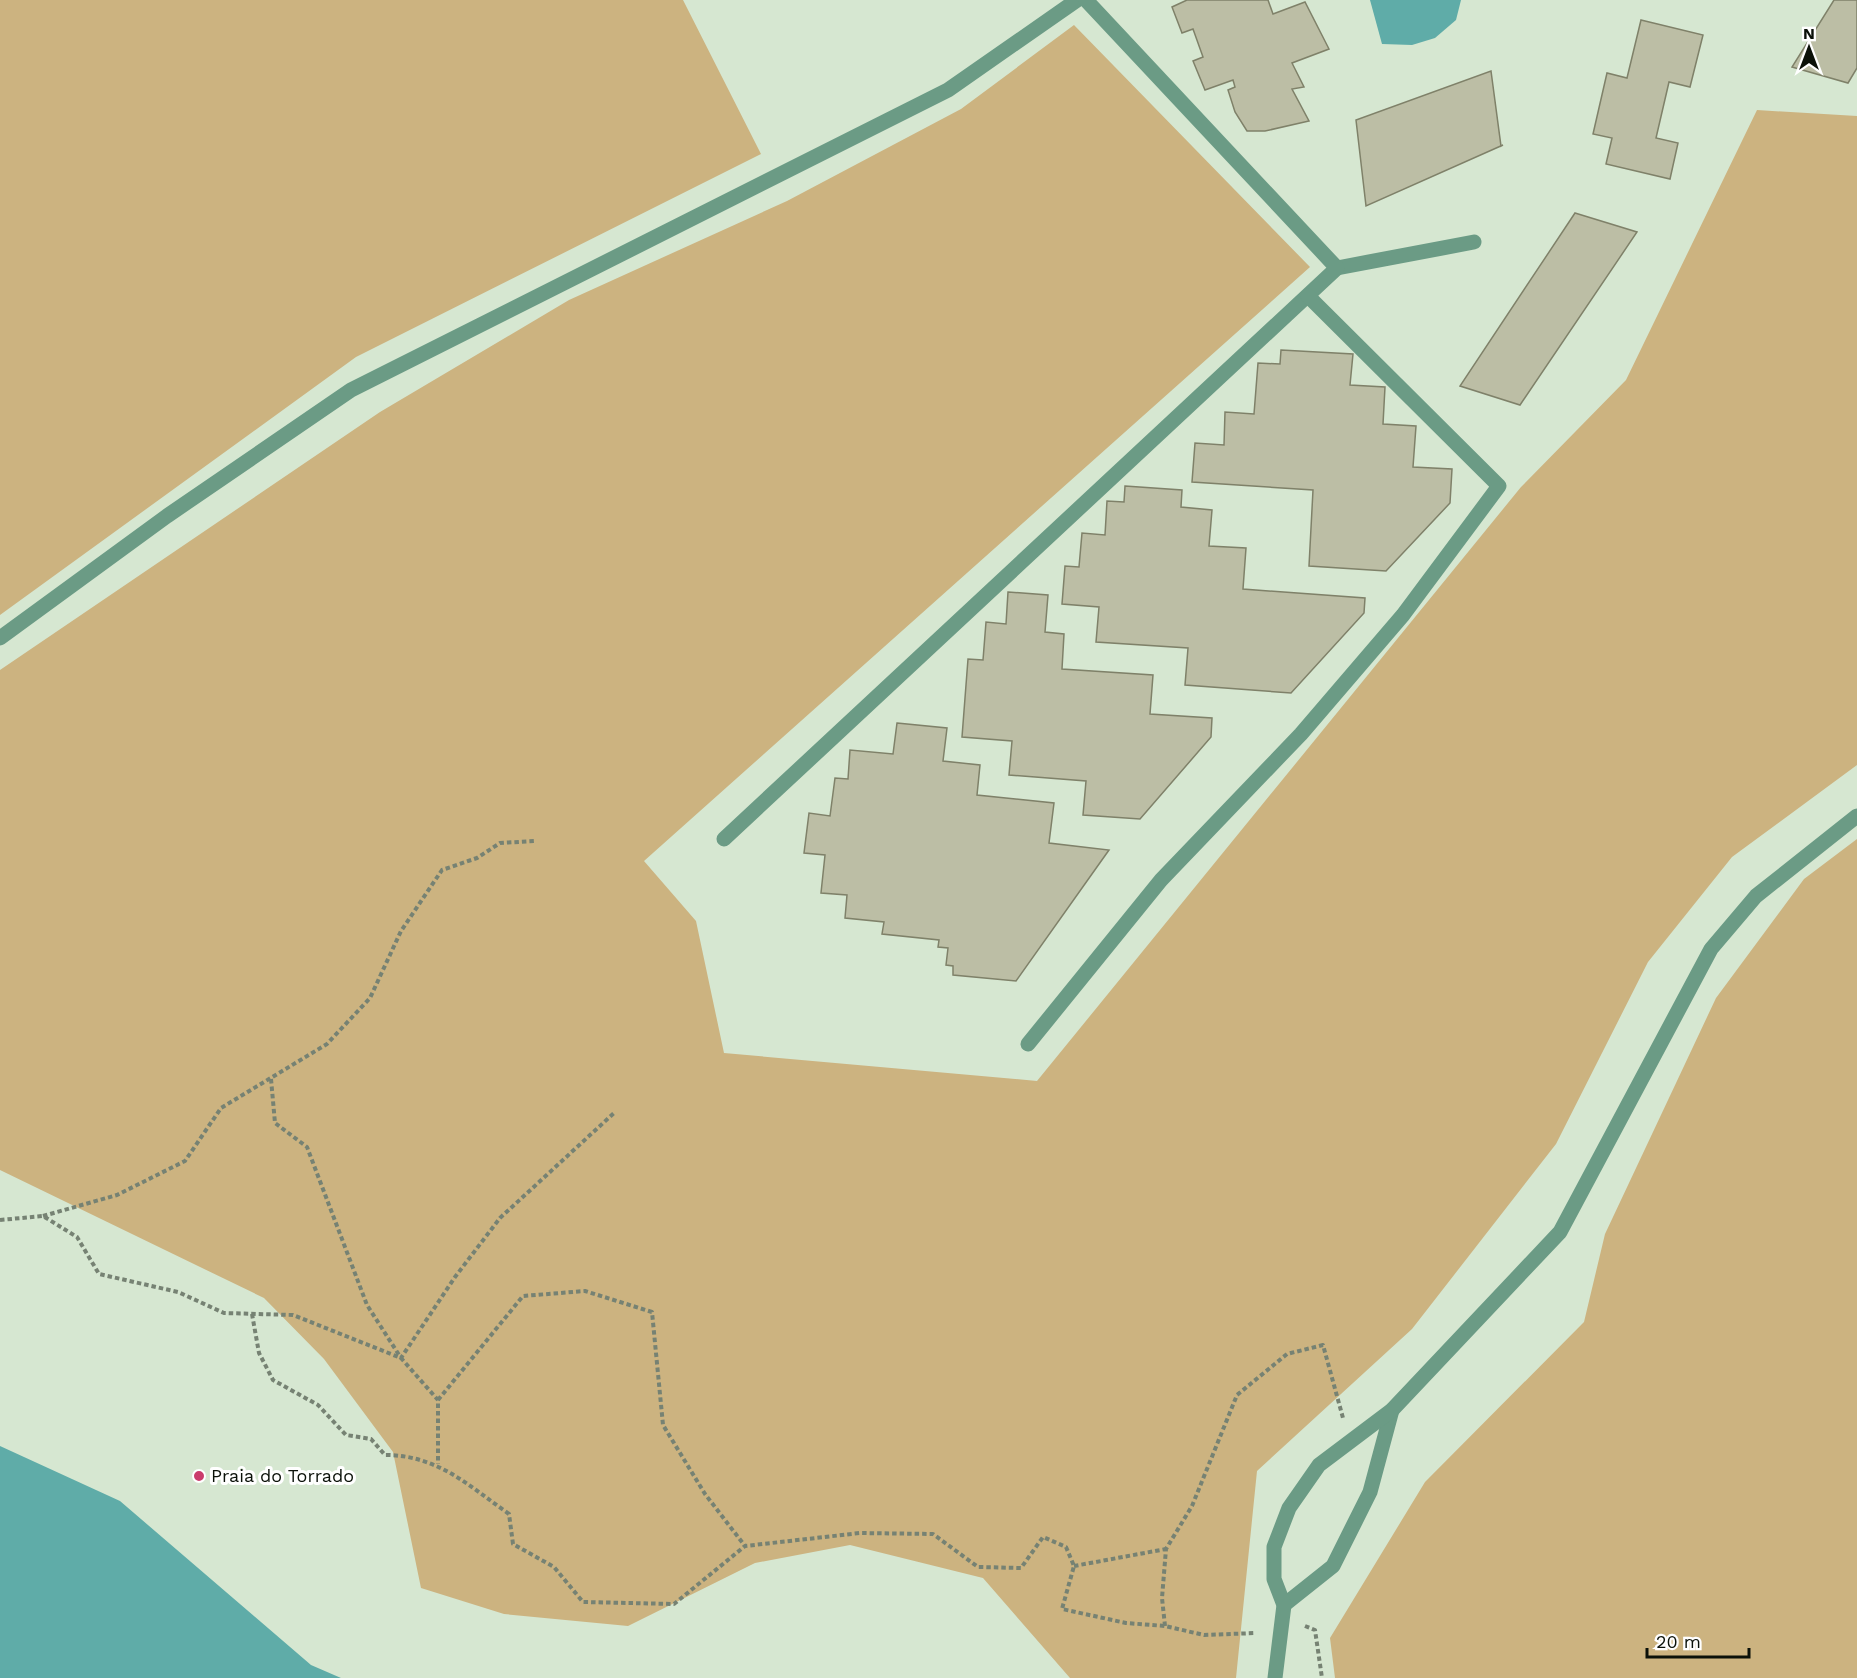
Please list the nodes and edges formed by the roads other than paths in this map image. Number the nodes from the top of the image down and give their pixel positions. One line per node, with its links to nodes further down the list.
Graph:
1 (1077, 0): 6 (street)
2 (1086, 0): 4 (street)
3 (1474, 242): 4 (street)
4 (1337, 268): 5 (street)
5 (1308, 296): 8 (street); 9 (street)
6 (0, 638)
7 (1857, 816): 10 (street)
8 (724, 840)
9 (1028, 1044)
10 (1392, 1410): 11 (street); 11 (street)
11 (1283, 1611): 12 (street)
12 (1275, 1678)

